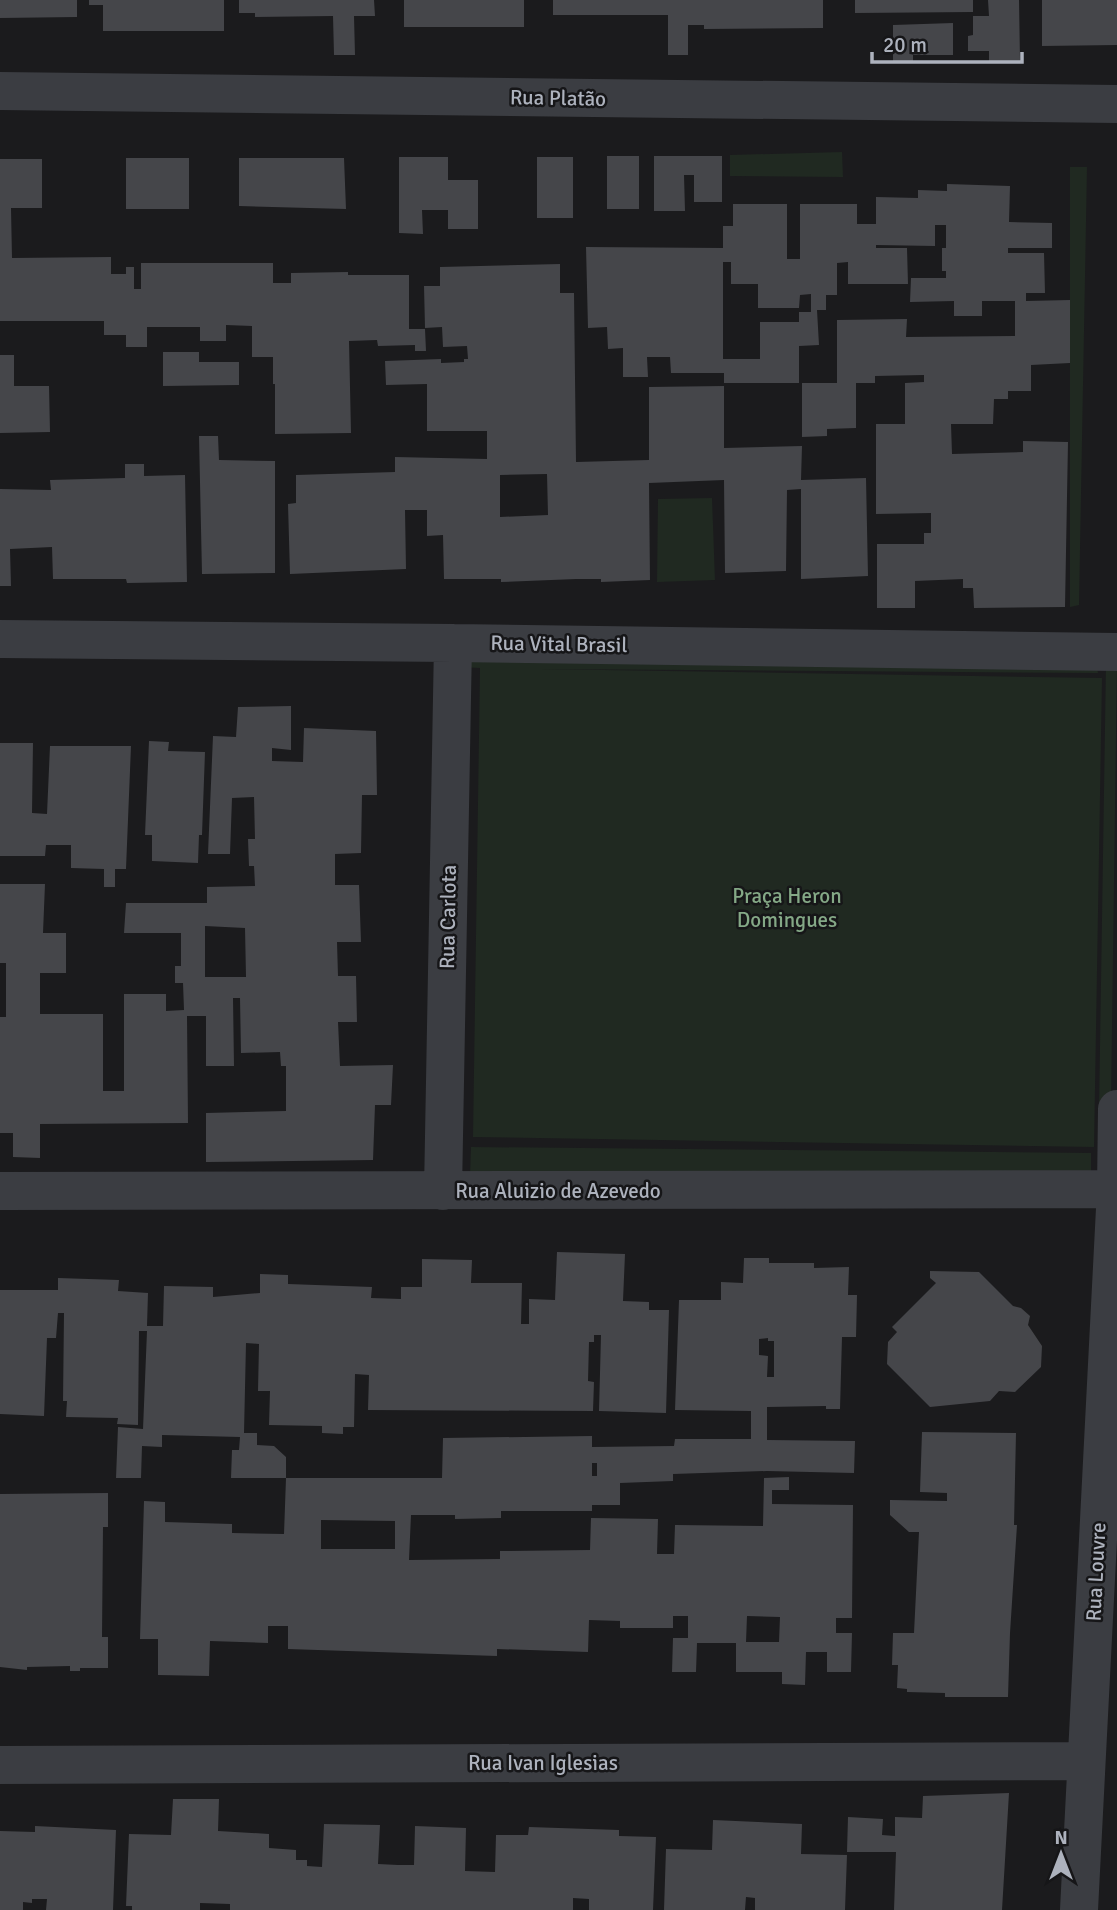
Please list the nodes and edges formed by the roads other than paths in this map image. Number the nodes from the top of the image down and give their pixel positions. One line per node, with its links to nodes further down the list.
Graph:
1 (0, 92): 2 (street, Rua Platão)
2 (1117, 104)
3 (0, 639): 4 (street, Rua Vital Brasil)
4 (453, 643): 5 (street, Rua Vital Brasil); 9 (street, Rua Carlota)
5 (1117, 652)
6 (1117, 1109): 7 (street, Rua Louvre)
7 (1116, 1189): 9 (street, Rua Aluizio de Azevedo); 10 (street, Rua Louvre)
8 (0, 1191): 9 (street, Rua Aluizio de Azevedo)
9 (443, 1191)
10 (1086, 1760): 11 (street, Rua Ivan Iglesias); 12 (street, Rua Louvre)
11 (0, 1765)
12 (1079, 1910)

